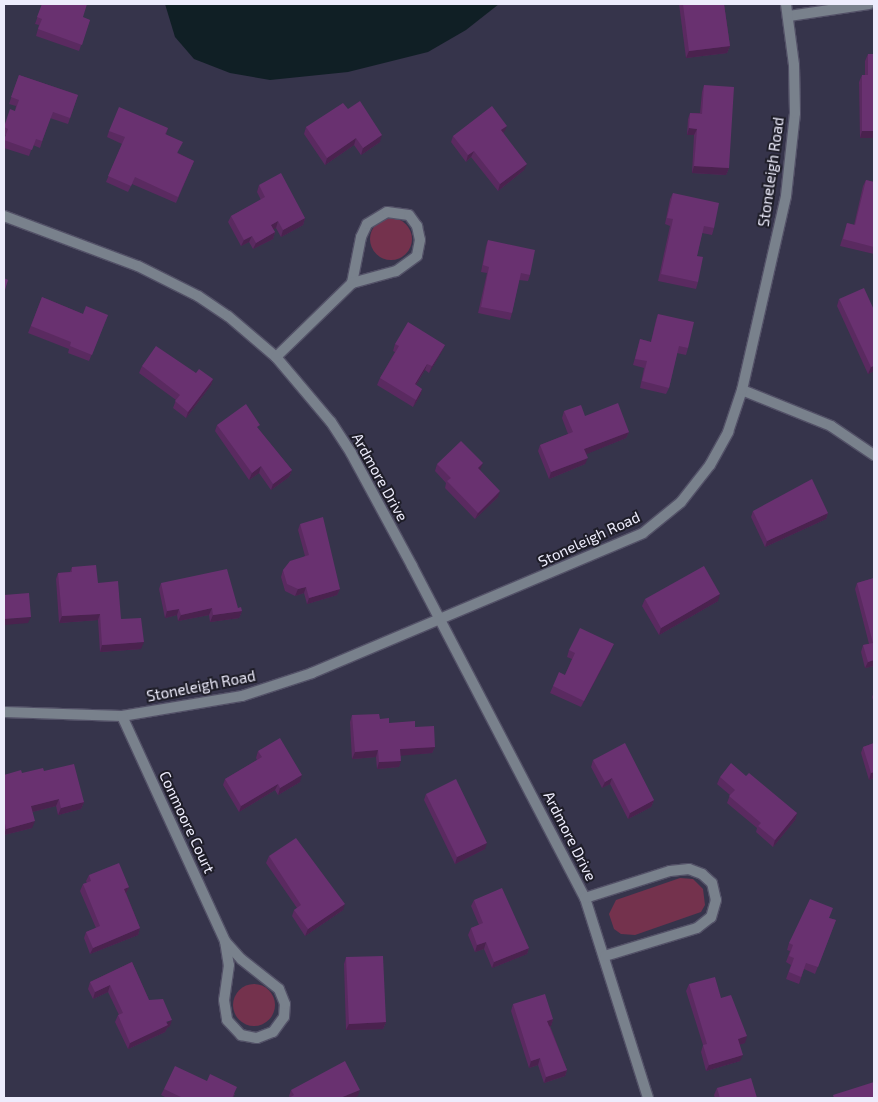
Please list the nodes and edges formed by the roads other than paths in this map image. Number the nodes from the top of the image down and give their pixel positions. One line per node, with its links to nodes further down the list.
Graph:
1 (786, 4): 3 (street, Stoneleigh Road)
2 (869, 4): 3 (street)
3 (789, 16): 7 (street, Stoneleigh Road)
4 (4, 216): 6 (street, Ardmore Drive)
5 (352, 283): 5 (street); 6 (street)
6 (276, 357): 9 (street, Ardmore Drive)
7 (742, 390): 8 (street); 9 (street, Stoneleigh Road)
8 (874, 455)
9 (440, 620): 11 (street, Stoneleigh Road); 12 (street, Ardmore Drive)
10 (4, 712): 11 (street, Stoneleigh Road)
11 (122, 716): 13 (street, Conmoore Court)
12 (585, 898): 14 (street, Ardmore Drive); 14 (street, Ardmore Drive)
13 (225, 941): 13 (street, Conmoore Court)
14 (605, 956): 15 (street, Ardmore Drive)
15 (648, 1098)

